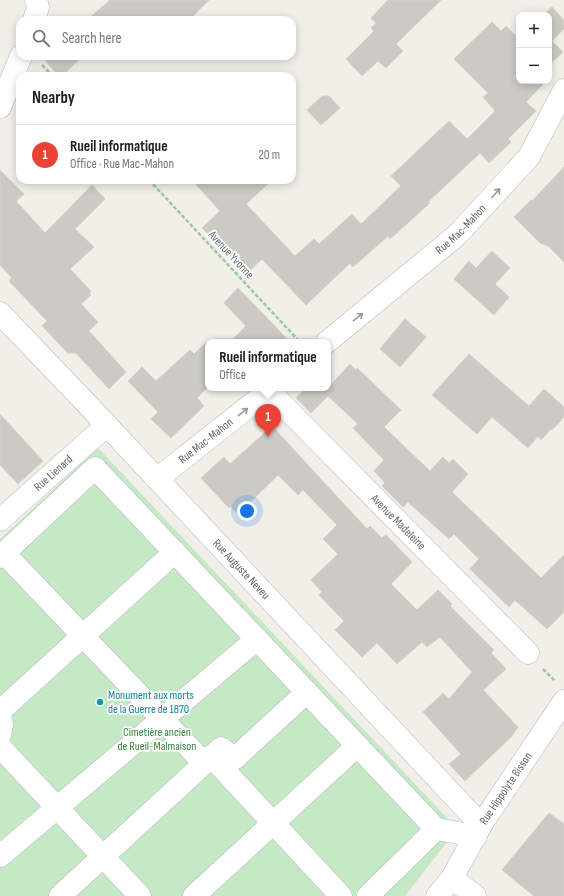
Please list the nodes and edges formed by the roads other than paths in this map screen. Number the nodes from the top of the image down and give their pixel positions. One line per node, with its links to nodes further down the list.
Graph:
1 (36, 0): 2 (street)
2 (35, 16)
3 (19, 60): 5 (street)
4 (564, 90): 7 (street, Rue Mac-Mahon, one-way to 4)
5 (0, 107)
6 (0, 313): 10 (street, Rue Auguste Neveu)
7 (331, 340)
8 (268, 391): 11 (street, Rue Mac-Mahon, one-way to 8)
9 (273, 391): 17 (street, Avenue Madeleine)
10 (106, 425): 11 (street, Rue Auguste Neveu); 12 (street, Rue Lienard)
11 (157, 479): 30 (street, Rue Auguste Neveu)
12 (2, 514)
13 (175, 552): 14 (street); 15 (street); 16 (street)
14 (2, 555): 15 (street)
15 (82, 636): 20 (street); 22 (street)
16 (257, 639): 18 (street); 22 (street)
17 (528, 653)
18 (307, 692): 24 (street); 26 (street)
19 (561, 692): 30 (street, Rue Hippolyte Bisson)
20 (0, 711)
21 (0, 716): 23 (street)
22 (162, 719): 26 (street); 27 (street)
23 (0, 735)
24 (357, 746): 28 (street); 29 (street)
25 (0, 747): 27 (street)
26 (208, 760): 28 (street); 32 (street)
27 (57, 808): 31 (street); 32 (street)
28 (273, 823): 36 (street); 37 (street)
29 (436, 829): 30 (street); 38 (street)
30 (479, 831): 33 (street, Rue Hippolyte Bisson)
31 (0, 856)
32 (102, 856): 34 (street); 35 (street)
33 (452, 878): 39 (street, Rue Hippolyte Bisson); 40 (street)
34 (60, 896)
35 (140, 896)
36 (194, 896)
37 (341, 896)
38 (368, 896)
39 (437, 896)
40 (475, 896)

